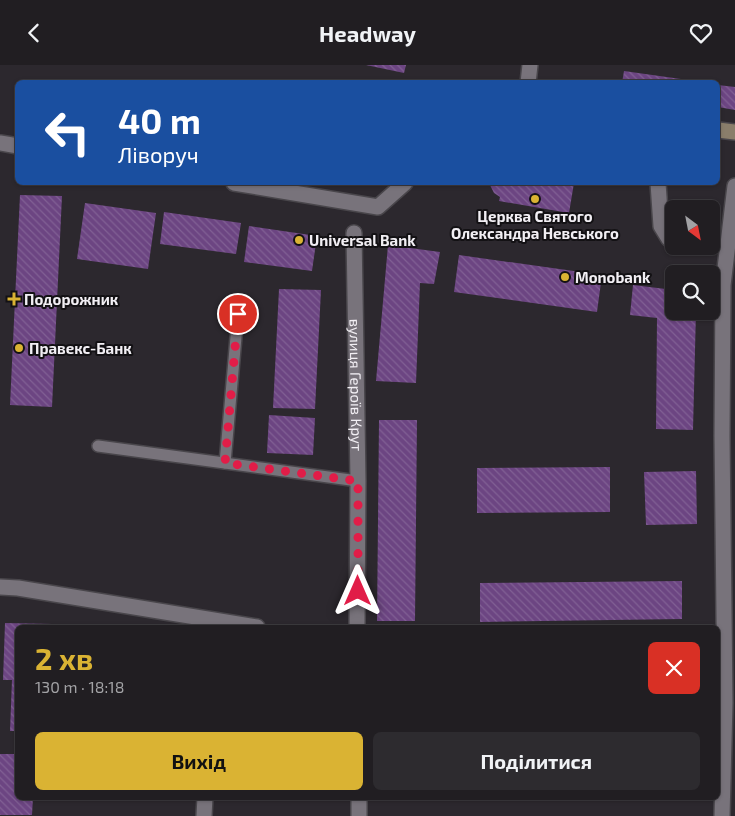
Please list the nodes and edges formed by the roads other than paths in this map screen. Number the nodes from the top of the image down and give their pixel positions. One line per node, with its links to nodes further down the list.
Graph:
1 (530, 65): 2 (street)
2 (528, 80)
3 (720, 130): 4 (street)
4 (735, 132)
5 (0, 143): 6 (street)
6 (15, 146)
7 (246, 185): 8 (street)
8 (403, 185)
9 (658, 185): 11 (street)
10 (735, 186): 13 (street)
11 (665, 232)
12 (354, 233): 19 (street, вулиця Героїв Крут)
13 (720, 242)
14 (720, 255): 16 (street)
15 (238, 314): 18 (lane)
16 (728, 436): 21 (street)
17 (98, 446): 18 (lane)
18 (225, 463): 19 (lane)
19 (358, 481): 24 (street, вулиця Героїв Крут)
20 (0, 587): 22 (street)
21 (730, 617): 25 (street)
22 (205, 623): 23 (street)
23 (231, 625)
24 (358, 625)
25 (721, 703): 30 (street)
26 (204, 800): 28 (street)
27 (359, 800): 29 (street)
28 (204, 816)
29 (359, 816)
30 (722, 816)

